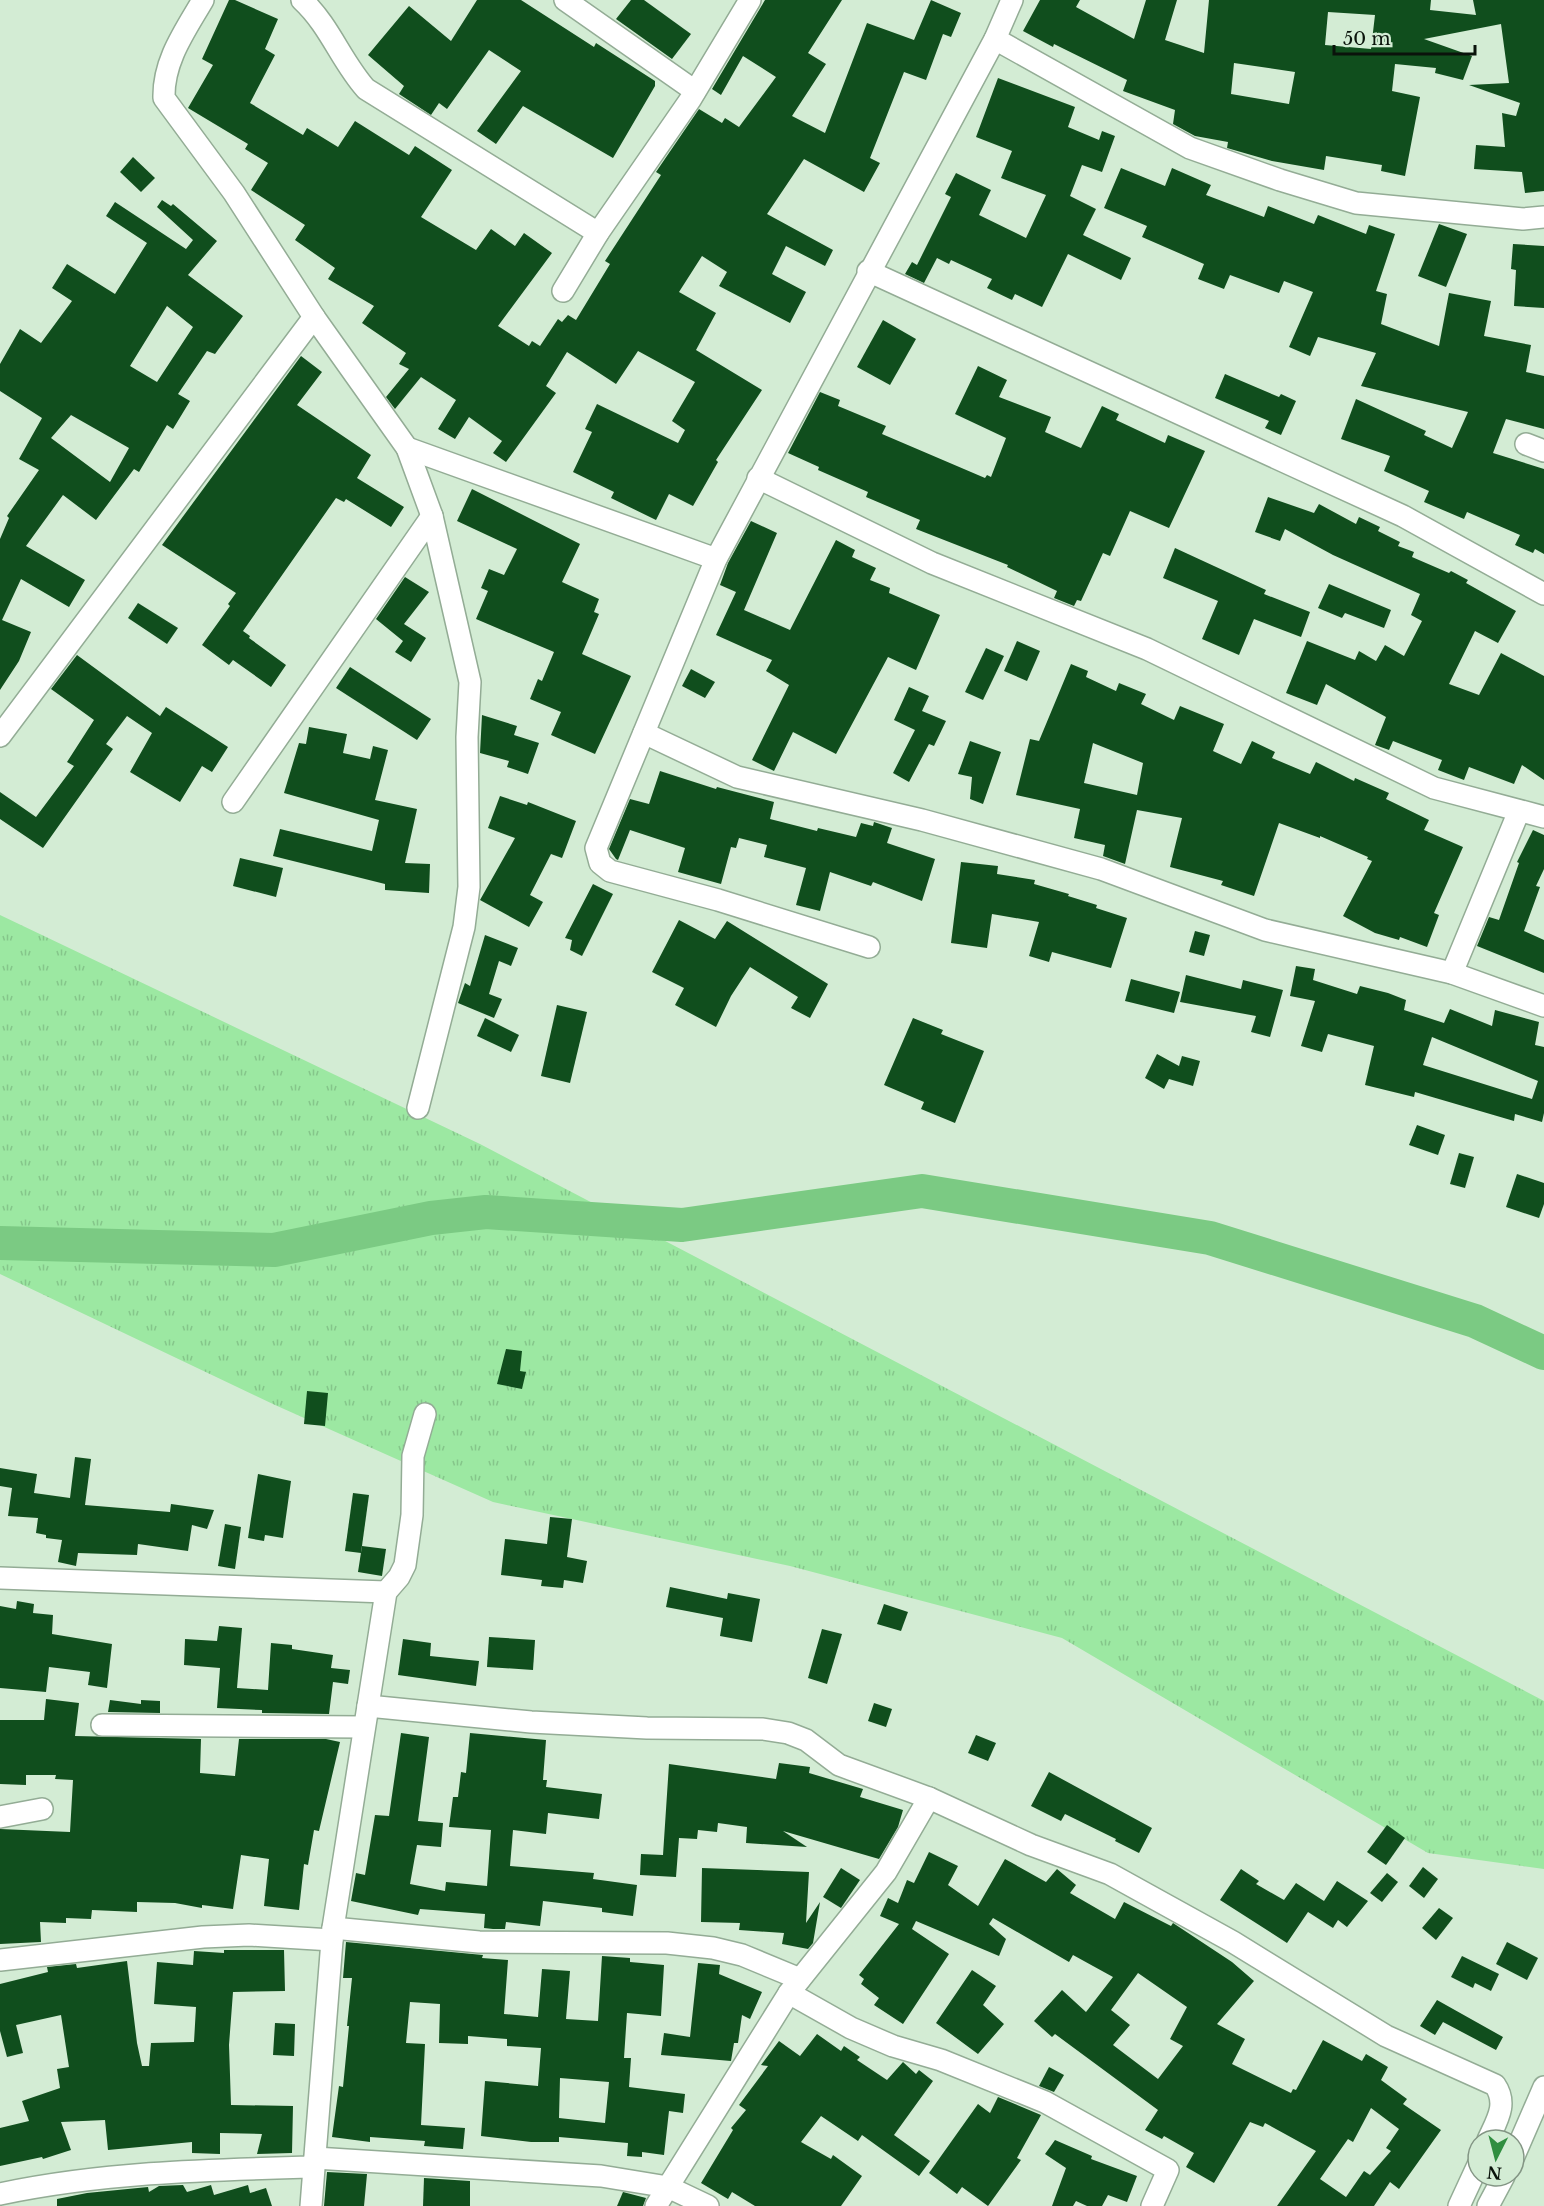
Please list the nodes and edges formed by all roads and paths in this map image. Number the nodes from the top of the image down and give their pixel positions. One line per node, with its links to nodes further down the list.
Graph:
1 (203, 0): 12 (street)
2 (302, 0): 9 (street)
3 (565, 0): 7 (street)
4 (750, 0): 7 (street)
5 (1012, 0): 6 (street)
6 (995, 39): 8 (street); 10 (street)
7 (695, 92): 9 (street)
8 (1544, 217)
9 (598, 233): 11 (street)
10 (868, 272): 14 (street); 17 (street)
11 (563, 291)
12 (314, 317): 13 (street); 19 (street)
13 (407, 448): 15 (street); 16 (street)
14 (758, 478): 16 (street); 21 (street)
15 (432, 516): 20 (street); 26 (street)
16 (716, 559): 18 (street)
17 (1544, 594)
18 (644, 734): 23 (street); 24 (street)
19 (0, 736)
20 (233, 802)
21 (1519, 811): 22 (street); 24 (street)
22 (1544, 817)
23 (869, 947)
24 (1452, 973): 25 (street)
25 (1544, 1006)
26 (418, 1108)
27 (425, 1414): 29 (street)
28 (0, 1578): 29 (street)
29 (386, 1592): 30 (street)
30 (368, 1706): 32 (street); 33 (street)
31 (102, 1725): 32 (street)
32 (363, 1727): 36 (street)
33 (930, 1798): 38 (street); 40 (street)
34 (42, 1809): 35 (street)
35 (0, 1817)
36 (332, 1934): 37 (street); 38 (street); 42 (street)
37 (0, 1960)
38 (794, 1986): 43 (street); 50 (street)
39 (1544, 2087): 41 (street)
40 (1493, 2128)
41 (1526, 2128)
42 (315, 2163): 43 (street); 46 (street); 47 (street)
43 (668, 2187): 48 (street); 49 (street)
44 (1467, 2188): 51 (street)
45 (1498, 2188): 52 (street)
46 (0, 2194)
47 (311, 2206)
48 (656, 2206)
49 (708, 2206)
50 (1152, 2206)
51 (1459, 2206)
52 (1488, 2206)

